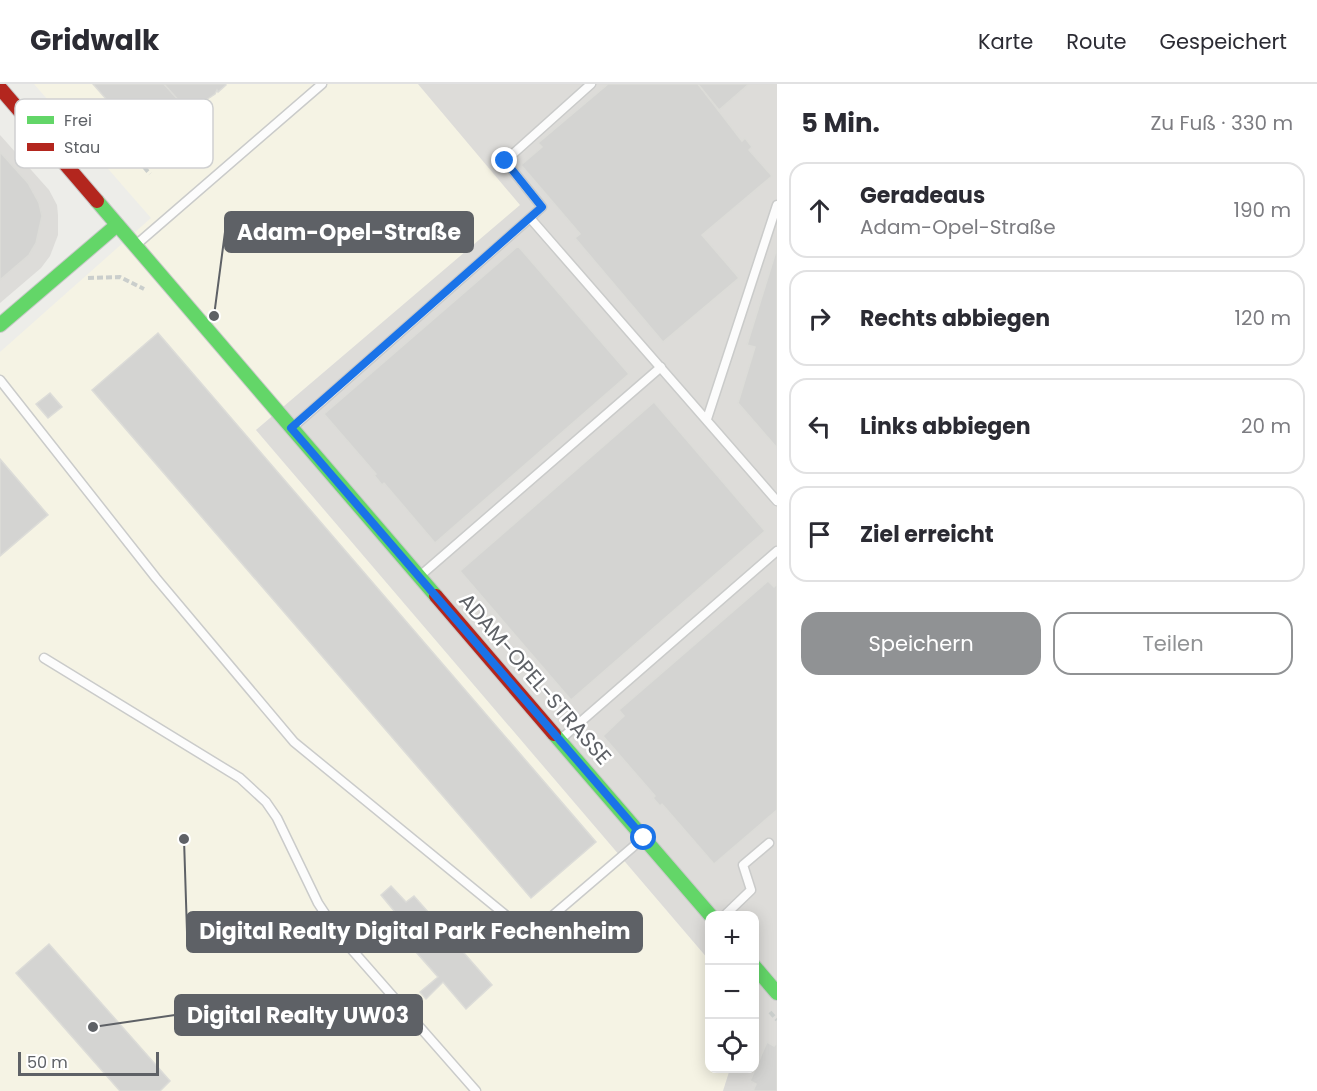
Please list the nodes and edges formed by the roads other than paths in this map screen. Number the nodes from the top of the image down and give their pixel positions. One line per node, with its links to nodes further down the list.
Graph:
1 (322, 84): 9 (lane)
2 (591, 84): 7 (lane)
3 (0, 88): 4 (main road, ADAM-OPEL-STRASSE)
4 (15, 106)
5 (68, 168): 8 (main road, ADAM-OPEL-STRASSE)
6 (777, 206): 13 (lane)
7 (530, 218): 11 (lane); 14 (lane)
8 (117, 225): 9 (main road, ADAM-OPEL-STRASSE); 10 (main road)
9 (135, 247): 14 (main road, ADAM-OPEL-STRASSE)
10 (0, 325)
11 (662, 367): 13 (lane); 17 (lane)
12 (0, 380): 20 (lane)
13 (707, 419): 15 (lane)
14 (291, 428): 17 (main road, ADAM-OPEL-STRASSE)
15 (777, 501)
16 (777, 551): 19 (lane)
17 (419, 577): 19 (main road, ADAM-OPEL-STRASSE)
18 (44, 658): 26 (lane)
19 (560, 740): 20 (main road, ADAM-OPEL-STRASSE)
20 (644, 838): 22 (main road, ADAM-OPEL-STRASSE)
21 (769, 843): 23 (lane)
22 (708, 911)
23 (728, 911)
24 (759, 971): 25 (main road)
25 (773, 984)
26 (476, 1091)

